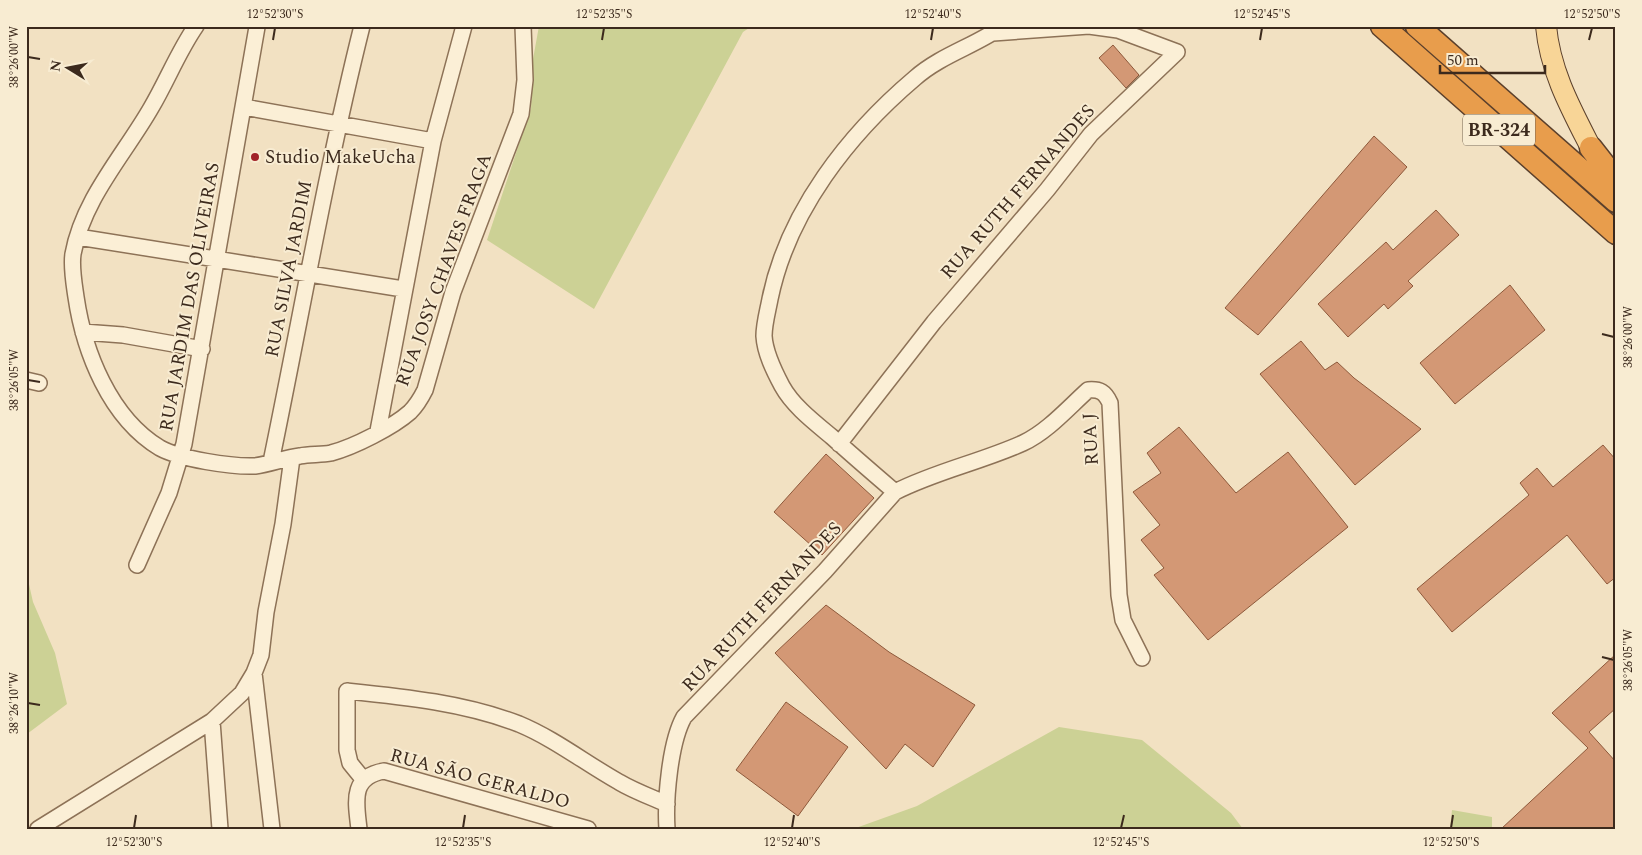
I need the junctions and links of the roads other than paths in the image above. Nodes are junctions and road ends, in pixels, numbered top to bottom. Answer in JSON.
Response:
{"nodes":[{"id":1,"x":196,"y":26,"type":"edge"},
{"id":2,"x":362,"y":26,"type":"edge"},
{"id":3,"x":464,"y":26,"type":"edge"},
{"id":4,"x":523,"y":26,"type":"edge"},
{"id":5,"x":1382,"y":26,"type":"edge"},
{"id":6,"x":1417,"y":26,"type":"edge"},
{"id":7,"x":1546,"y":26,"type":"edge"},
{"id":8,"x":257,"y":27,"type":"edge"},
{"id":9,"x":998,"y":30,"type":"edge"},
{"id":10,"x":244,"y":107,"type":"junction"},
{"id":11,"x":338,"y":122,"type":"junction"},
{"id":12,"x":433,"y":140,"type":"junction"},
{"id":13,"x":1591,"y":148,"type":"joint"},
{"id":14,"x":1616,"y":180,"type":"edge"},
{"id":15,"x":1616,"y":201,"type":"edge"},
{"id":16,"x":1616,"y":233,"type":"edge"},
{"id":17,"x":78,"y":237,"type":"junction"},
{"id":18,"x":218,"y":259,"type":"junction"},
{"id":19,"x":310,"y":274,"type":"junction"},
{"id":20,"x":404,"y":289,"type":"junction"},
{"id":21,"x":83,"y":332,"type":"junction"},
{"id":22,"x":202,"y":348,"type":"junction"},
{"id":23,"x":378,"y":431,"type":"junction"},
{"id":24,"x":839,"y":444,"type":"junction"},
{"id":25,"x":181,"y":455,"type":"junction"},
{"id":26,"x":292,"y":458,"type":"junction"},
{"id":27,"x":271,"y":462,"type":"junction"},
{"id":28,"x":894,"y":492,"type":"junction"},
{"id":29,"x":137,"y":565,"type":"dead end"},
{"id":30,"x":1142,"y":658,"type":"dead end"},
{"id":31,"x":254,"y":673,"type":"junction"},
{"id":32,"x":212,"y":721,"type":"junction"},
{"id":33,"x":363,"y":779,"type":"junction"},
{"id":34,"x":668,"y":804,"type":"junction"},
{"id":35,"x":38,"y":829,"type":"edge"},
{"id":36,"x":220,"y":829,"type":"edge"},
{"id":37,"x":272,"y":829,"type":"edge"},
{"id":38,"x":359,"y":829,"type":"edge"},
{"id":39,"x":588,"y":829,"type":"edge"},
{"id":40,"x":667,"y":829,"type":"edge"}],
"edges":[{"from":1,"to":17,"type":"street","name":"RUA JOSY CHAVES FRAGA"},
{"from":2,"to":11,"type":"street","name":"RUA SILVA JARDIM"},
{"from":3,"to":12,"type":"street"},
{"from":4,"to":23,"type":"street","name":"RUA JOSY CHAVES FRAGA"},
{"from":5,"to":16,"type":"highway","number":"BR-324"},
{"from":6,"to":15,"type":"highway","number":"BR-324"},
{"from":7,"to":13,"type":"main road"},
{"from":8,"to":10,"type":"street","name":"RUA JARDIM DAS OLIVEIRAS"},
{"from":9,"to":24,"type":"street","name":"RUA RUTH FERNANDES"},
{"from":9,"to":24,"type":"street","name":"RUA RUTH FERNANDES"},
{"from":10,"to":11,"type":"street"},
{"from":10,"to":18,"type":"street","name":"RUA JARDIM DAS OLIVEIRAS"},
{"from":11,"to":12,"type":"street"},
{"from":11,"to":19,"type":"street","name":"RUA SILVA JARDIM"},
{"from":12,"to":20,"type":"street"},
{"from":13,"to":14,"type":"highway"},
{"from":17,"to":18,"type":"street"},
{"from":17,"to":21,"type":"street","name":"RUA JOSY CHAVES FRAGA"},
{"from":18,"to":19,"type":"street"},
{"from":18,"to":22,"type":"street","name":"RUA JARDIM DAS OLIVEIRAS"},
{"from":19,"to":20,"type":"street"},
{"from":19,"to":27,"type":"street","name":"RUA SILVA JARDIM"},
{"from":20,"to":23,"type":"street"},
{"from":21,"to":22,"type":"street"},
{"from":21,"to":25,"type":"street","name":"RUA JOSY CHAVES FRAGA"},
{"from":22,"to":25,"type":"street","name":"RUA JARDIM DAS OLIVEIRAS"},
{"from":23,"to":26,"type":"street","name":"RUA JOSY CHAVES FRAGA"},
{"from":24,"to":28,"type":"street","name":"RUA RUTH FERNANDES"},
{"from":25,"to":27,"type":"street","name":"RUA JOSY CHAVES FRAGA"},
{"from":25,"to":29,"type":"street","name":"RUA JARDIM DAS OLIVEIRAS"},
{"from":26,"to":27,"type":"street","name":"RUA JOSY CHAVES FRAGA"},
{"from":26,"to":31,"type":"street"},
{"from":28,"to":30,"type":"street","name":"RUA J"},
{"from":28,"to":34,"type":"street","name":"RUA RUTH FERNANDES"},
{"from":31,"to":32,"type":"street"},
{"from":31,"to":37,"type":"street"},
{"from":32,"to":35,"type":"street"},
{"from":32,"to":36,"type":"street"},
{"from":33,"to":34,"type":"street"},
{"from":33,"to":38,"type":"street"},
{"from":33,"to":39,"type":"street","name":"RUA SÃO GERALDO"},
{"from":34,"to":40,"type":"street","name":"RUA RUTH FERNANDES"}]}
